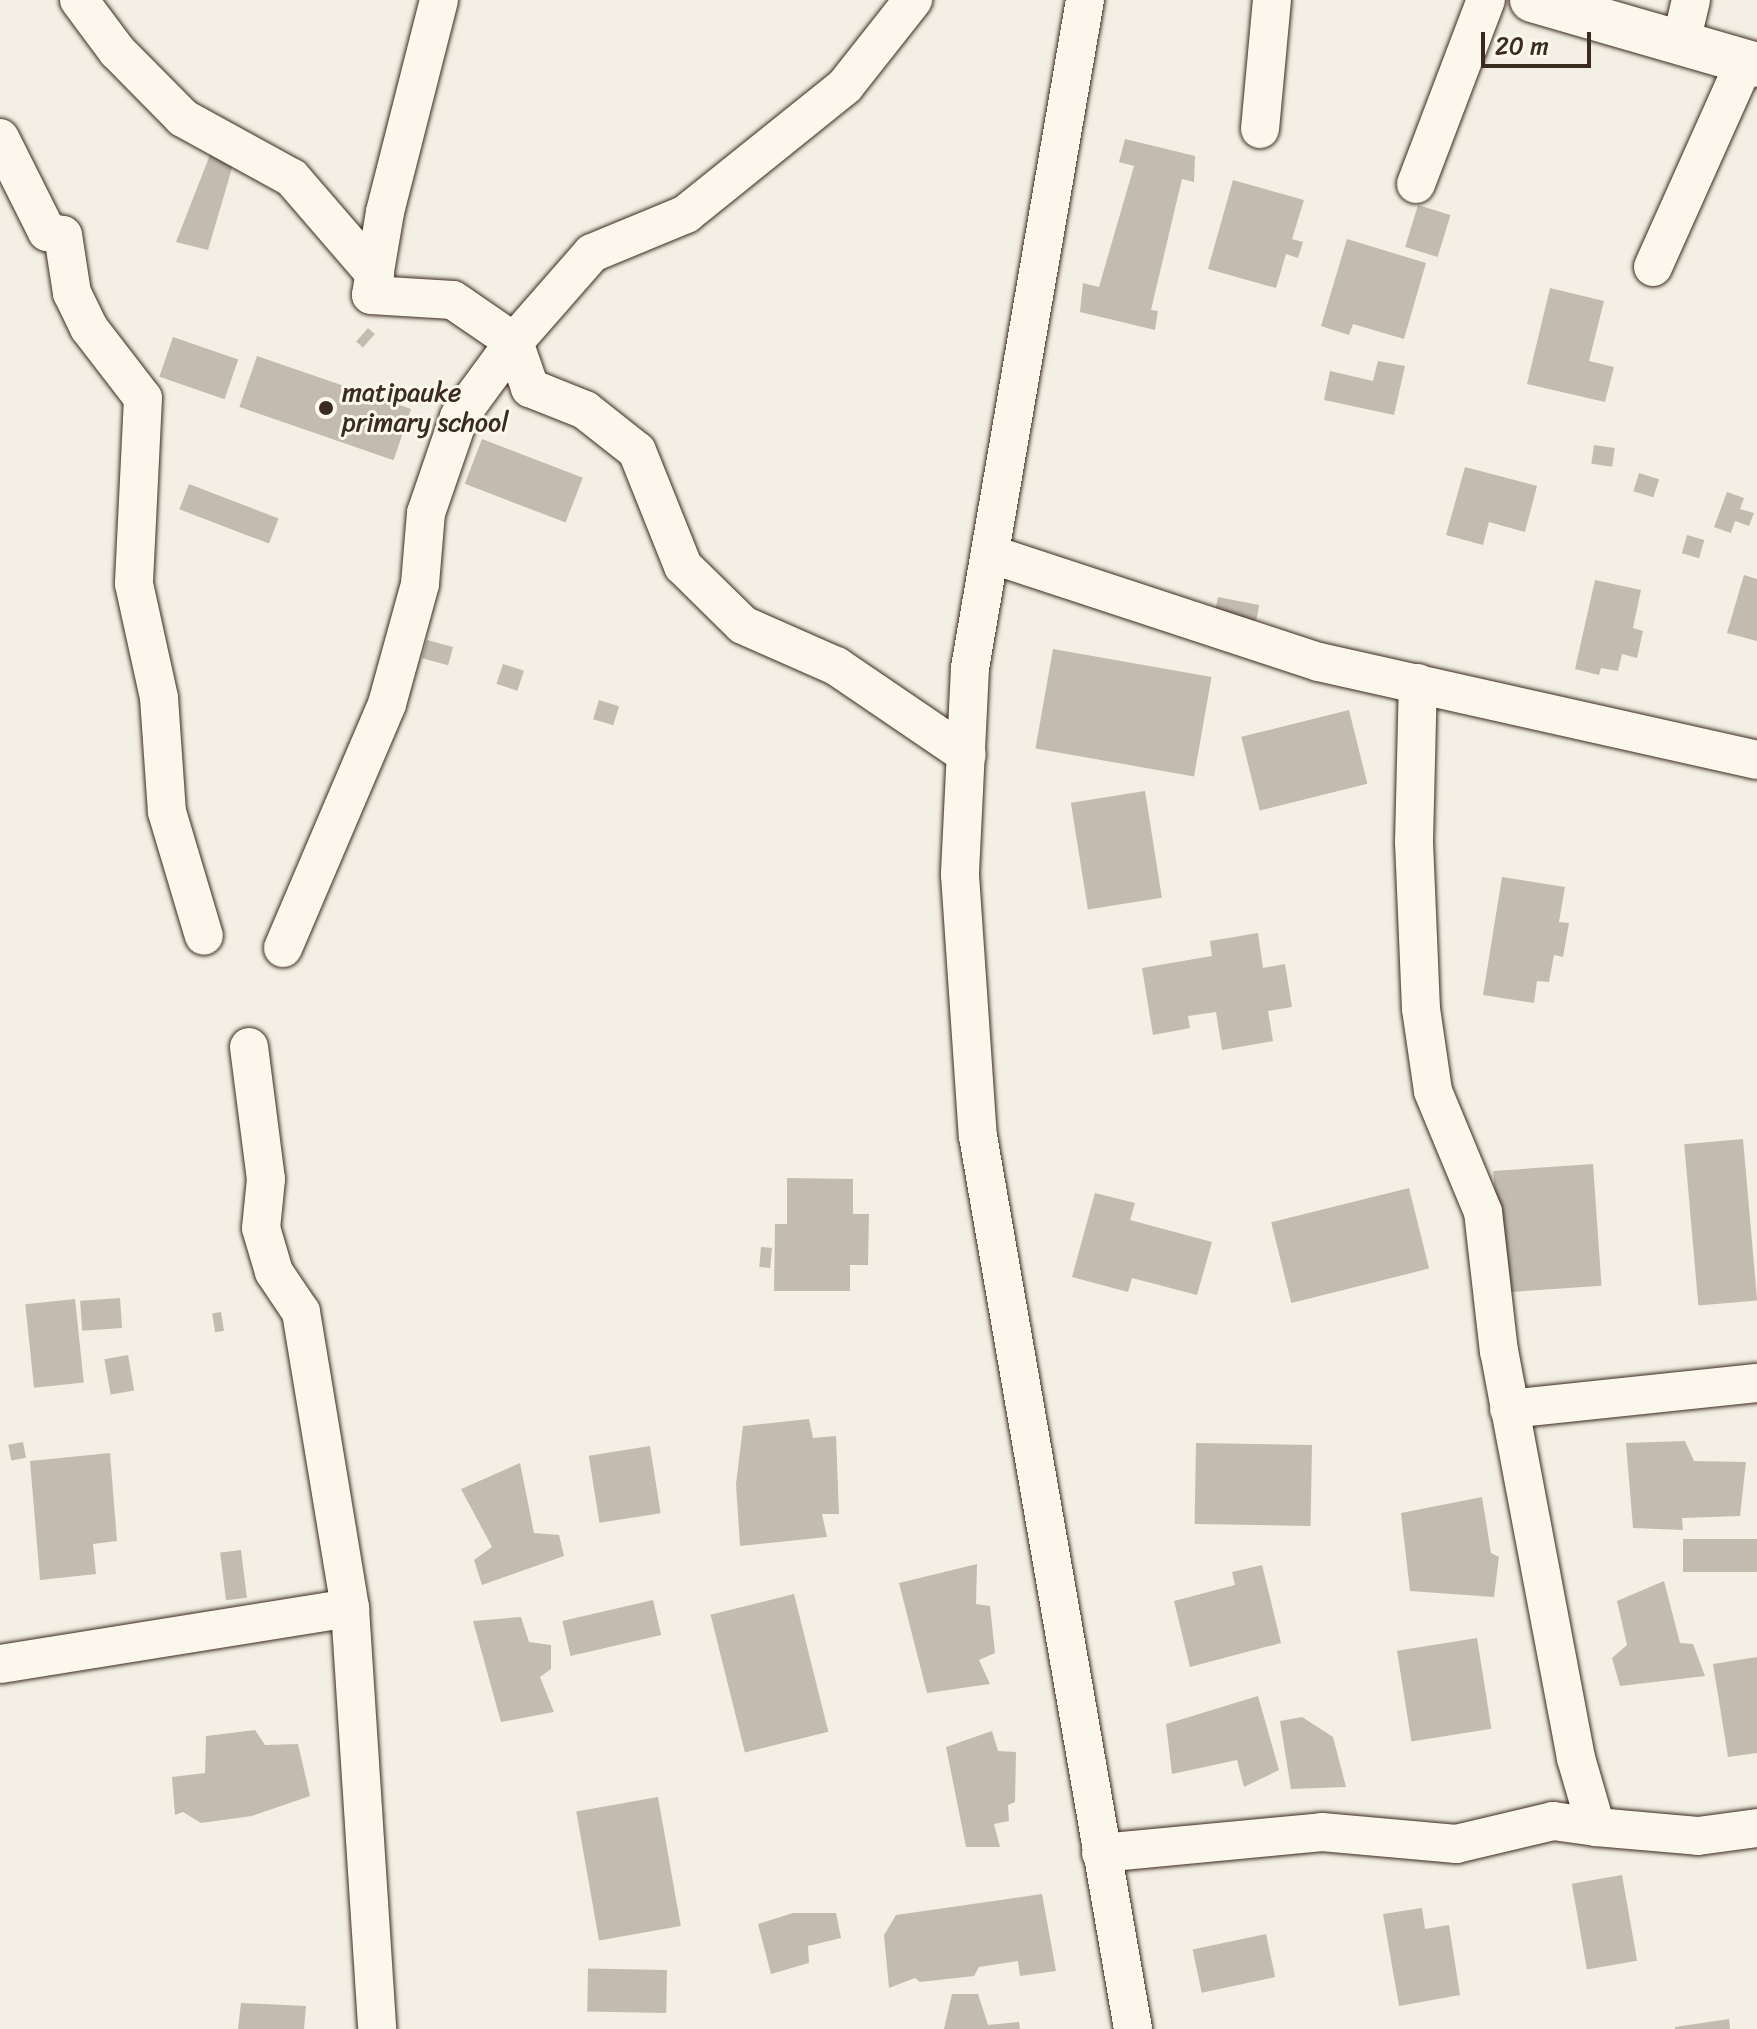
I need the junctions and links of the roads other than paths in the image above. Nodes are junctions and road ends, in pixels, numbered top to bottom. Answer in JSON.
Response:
{"nodes":[{"id":1,"x":79,"y":0,"type":"edge"},
{"id":2,"x":439,"y":0,"type":"edge"},
{"id":3,"x":913,"y":0,"type":"edge"},
{"id":4,"x":1085,"y":0,"type":"edge"},
{"id":5,"x":1272,"y":0,"type":"edge"},
{"id":6,"x":1486,"y":0,"type":"edge"},
{"id":7,"x":1532,"y":0,"type":"edge"},
{"id":8,"x":1691,"y":0,"type":"edge"},
{"id":9,"x":1681,"y":42,"type":"junction"},
{"id":10,"x":1751,"y":63,"type":"edge"},
{"id":11,"x":1260,"y":129,"type":"dead end"},
{"id":12,"x":0,"y":138,"type":"edge"},
{"id":13,"x":1416,"y":184,"type":"dead end"},
{"id":14,"x":1653,"y":267,"type":"dead end"},
{"id":15,"x":375,"y":274,"type":"junction"},
{"id":16,"x":514,"y":342,"type":"junction"},
{"id":17,"x":990,"y":554,"type":"junction"},
{"id":18,"x":1418,"y":683,"type":"junction"},
{"id":19,"x":967,"y":755,"type":"junction"},
{"id":20,"x":1757,"y":760,"type":"edge"},
{"id":21,"x":204,"y":936,"type":"dead end"},
{"id":22,"x":283,"y":948,"type":"dead end"},
{"id":23,"x":249,"y":1047,"type":"dead end"},
{"id":24,"x":1757,"y":1383,"type":"edge"},
{"id":25,"x":1509,"y":1409,"type":"junction"},
{"id":26,"x":350,"y":1608,"type":"junction"},
{"id":27,"x":0,"y":1664,"type":"edge"},
{"id":28,"x":1596,"y":1827,"type":"junction"},
{"id":29,"x":1757,"y":1828,"type":"edge"},
{"id":30,"x":1101,"y":1853,"type":"junction"},
{"id":31,"x":377,"y":2029,"type":"edge"},
{"id":32,"x":1133,"y":2029,"type":"edge"}],
"edges":[{"from":1,"to":15,"type":"street"},
{"from":2,"to":15,"type":"street"},
{"from":3,"to":16,"type":"street"},
{"from":4,"to":17,"type":"street"},
{"from":5,"to":11,"type":"street"},
{"from":6,"to":13,"type":"street"},
{"from":7,"to":9,"type":"street"},
{"from":8,"to":9,"type":"street"},
{"from":9,"to":10,"type":"street"},
{"from":10,"to":14,"type":"street"},
{"from":12,"to":21,"type":"street"},
{"from":15,"to":16,"type":"street"},
{"from":16,"to":19,"type":"street"},
{"from":16,"to":22,"type":"street"},
{"from":17,"to":18,"type":"street"},
{"from":17,"to":19,"type":"street"},
{"from":18,"to":20,"type":"street"},
{"from":18,"to":25,"type":"street"},
{"from":19,"to":30,"type":"street"},
{"from":23,"to":26,"type":"street"},
{"from":24,"to":25,"type":"street"},
{"from":25,"to":28,"type":"street"},
{"from":26,"to":27,"type":"street"},
{"from":26,"to":31,"type":"street"},
{"from":28,"to":29,"type":"street"},
{"from":28,"to":30,"type":"street"},
{"from":30,"to":32,"type":"street"}]}
